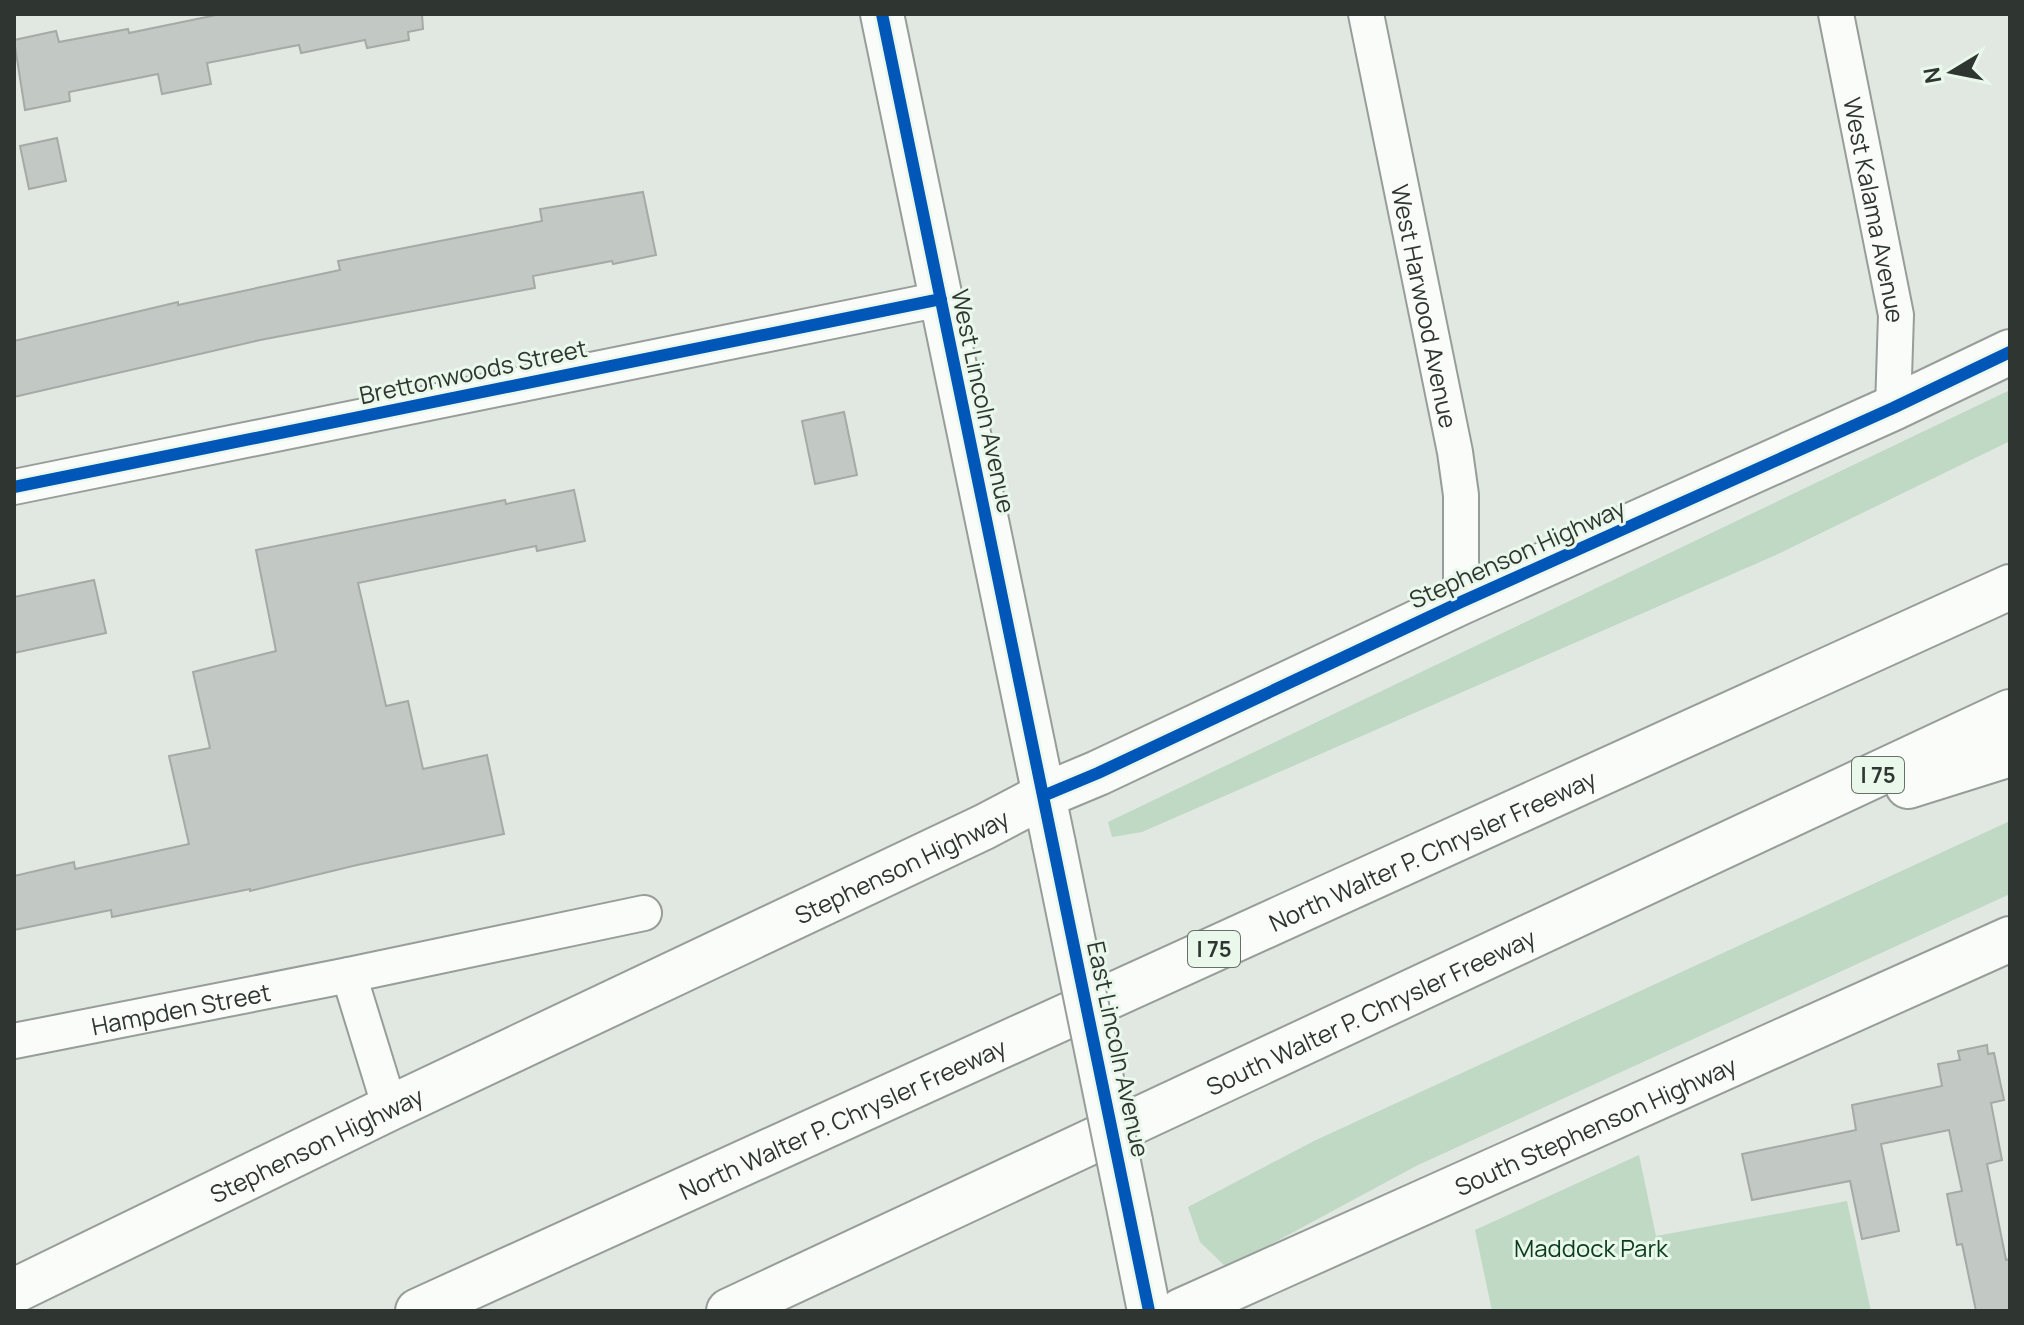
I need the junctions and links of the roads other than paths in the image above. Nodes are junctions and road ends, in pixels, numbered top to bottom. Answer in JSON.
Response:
{"nodes":[{"id":1,"x":882,"y":14,"type":"edge"},
{"id":2,"x":1366,"y":14,"type":"edge"},
{"id":3,"x":1836,"y":14,"type":"edge"},
{"id":4,"x":941,"y":299,"type":"junction"},
{"id":5,"x":2010,"y":352,"type":"edge"},
{"id":6,"x":1893,"y":408,"type":"junction"},
{"id":7,"x":14,"y":487,"type":"edge"},
{"id":8,"x":2010,"y":587,"type":"edge"},
{"id":9,"x":1461,"y":602,"type":"junction"},
{"id":10,"x":2010,"y":712,"type":"edge"},
{"id":11,"x":2010,"y":754,"type":"edge"},
{"id":12,"x":1043,"y":796,"type":"junction"},
{"id":13,"x":1745,"y":837,"type":"junction"},
{"id":14,"x":644,"y":913,"type":"dead end"},
{"id":15,"x":2010,"y":939,"type":"edge"},
{"id":16,"x":349,"y":975,"type":"junction"},
{"id":17,"x":14,"y":1041,"type":"edge"},
{"id":18,"x":390,"y":1108,"type":"junction"},
{"id":19,"x":14,"y":1291,"type":"edge"},
{"id":20,"x":418,"y":1311,"type":"edge"},
{"id":21,"x":729,"y":1311,"type":"edge"},
{"id":22,"x":1149,"y":1311,"type":"edge"},
{"id":23,"x":1181,"y":1311,"type":"edge"}],
"edges":[{"from":1,"to":4,"type":"street","name":"West Lincoln Avenue"},
{"from":2,"to":9,"type":"street","name":"West Harwood Avenue"},
{"from":3,"to":6,"type":"street","name":"West Kalama Avenue"},
{"from":4,"to":7,"type":"street","name":"Brettonwoods Street"},
{"from":4,"to":12,"type":"street","name":"West Lincoln Avenue"},
{"from":5,"to":6,"type":"main road","name":"Stephenson Highway"},
{"from":6,"to":9,"type":"main road","name":"Stephenson Highway"},
{"from":8,"to":20,"type":"main road","name":"North Walter P. Chrysler Freeway","number":"I 75"},
{"from":9,"to":12,"type":"main road","name":"Stephenson Highway"},
{"from":10,"to":13,"type":"main road","name":"South Walter P. Chrysler Freeway","number":"I 75"},
{"from":11,"to":13,"type":"main road"},
{"from":12,"to":18,"type":"main road","name":"Stephenson Highway"},
{"from":12,"to":22,"type":"street","name":"East Lincoln Avenue","bridge":true},
{"from":13,"to":21,"type":"main road","name":"South Walter P. Chrysler Freeway","number":"I 75"},
{"from":14,"to":16,"type":"street","name":"Hampden Street"},
{"from":15,"to":23,"type":"main road","name":"South Stephenson Highway"},
{"from":16,"to":17,"type":"street","name":"Hampden Street"},
{"from":16,"to":18,"type":"street"},
{"from":18,"to":19,"type":"main road","name":"Stephenson Highway"}]}
